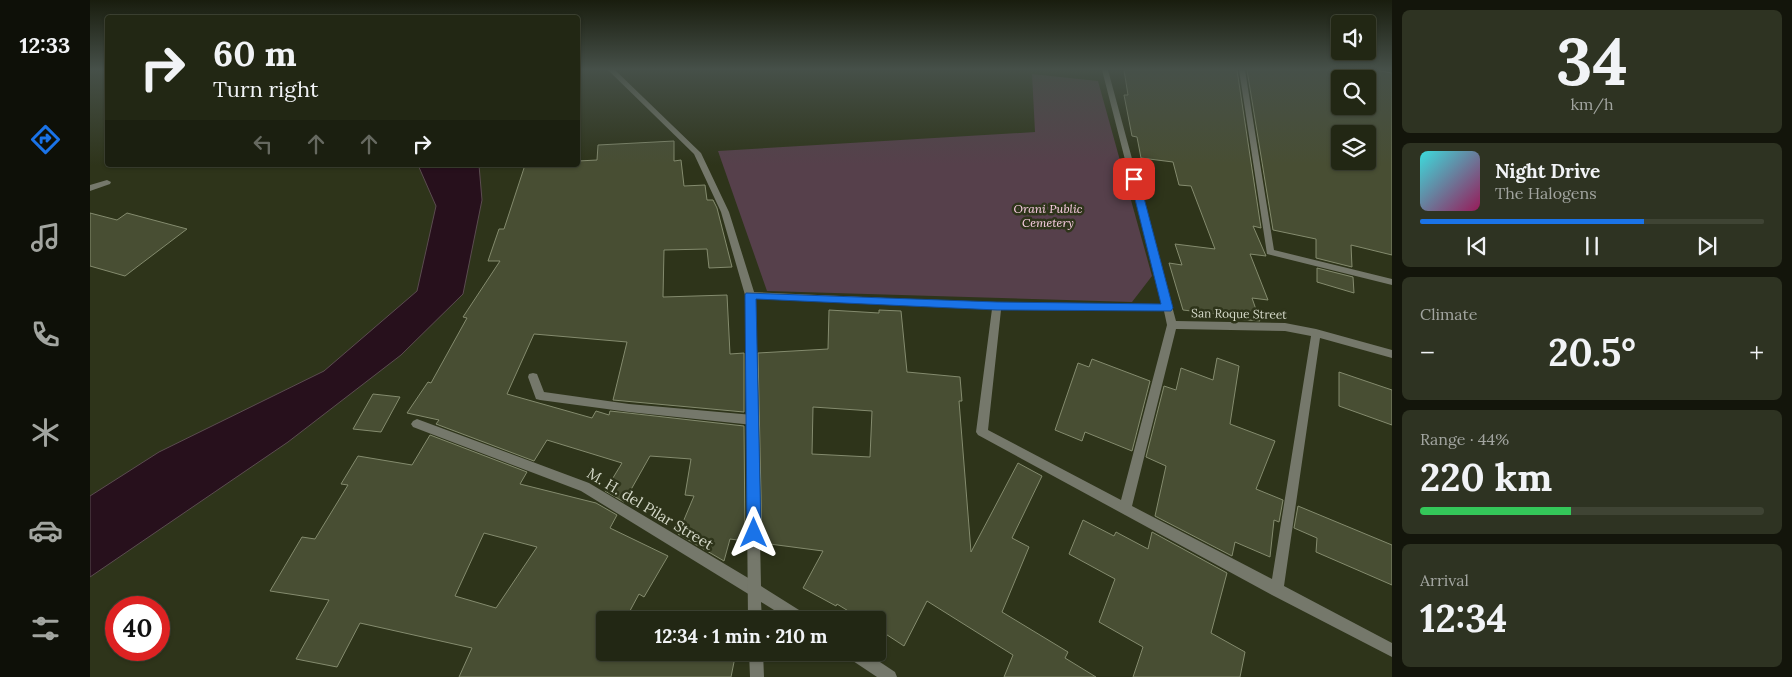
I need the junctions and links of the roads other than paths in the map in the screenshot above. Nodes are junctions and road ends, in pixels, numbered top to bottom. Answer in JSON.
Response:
{"nodes":[{"id":1,"x":644,"y":102,"type":"edge"},
{"id":2,"x":1113,"y":102,"type":"edge"},
{"id":3,"x":1247,"y":102,"type":"edge"},
{"id":4,"x":107,"y":182,"type":"dead end"},
{"id":5,"x":90,"y":188,"type":"edge"},
{"id":6,"x":1392,"y":282,"type":"edge"},
{"id":7,"x":750,"y":295,"type":"junction"},
{"id":8,"x":997,"y":306,"type":"junction"},
{"id":9,"x":1167,"y":308,"type":"junction"},
{"id":10,"x":1172,"y":325,"type":"junction"},
{"id":11,"x":1316,"y":333,"type":"junction"},
{"id":12,"x":1392,"y":354,"type":"edge"},
{"id":13,"x":533,"y":377,"type":"dead end"},
{"id":14,"x":753,"y":420,"type":"junction"},
{"id":15,"x":417,"y":424,"type":"dead end"},
{"id":16,"x":1125,"y":509,"type":"junction"},
{"id":17,"x":755,"y":590,"type":"junction"},
{"id":18,"x":1277,"y":590,"type":"junction"},
{"id":19,"x":755,"y":611,"type":"edge"},
{"id":20,"x":788,"y":611,"type":"edge"},
{"id":21,"x":1392,"y":650,"type":"edge"},
{"id":22,"x":756,"y":661,"type":"edge"},
{"id":23,"x":866,"y":661,"type":"edge"},
{"id":24,"x":757,"y":677,"type":"edge"},
{"id":25,"x":890,"y":677,"type":"edge"}],
"edges":[{"from":1,"to":7,"type":"street"},
{"from":2,"to":9,"type":"street"},
{"from":3,"to":6,"type":"street"},
{"from":4,"to":5,"type":"street"},
{"from":7,"to":8,"type":"street"},
{"from":7,"to":14,"type":"street"},
{"from":8,"to":9,"type":"street"},
{"from":8,"to":16,"type":"street"},
{"from":9,"to":10,"type":"street"},
{"from":10,"to":11,"type":"street","name":"San Roque Street"},
{"from":10,"to":16,"type":"street"},
{"from":11,"to":12,"type":"street","name":"San Roque Street"},
{"from":11,"to":18,"type":"street"},
{"from":13,"to":14,"type":"street"},
{"from":14,"to":17,"type":"street"},
{"from":15,"to":17,"type":"street","name":"M. H. del Pilar Street"},
{"from":16,"to":18,"type":"street"},
{"from":17,"to":19,"type":"street"},
{"from":17,"to":20,"type":"street","name":"M. H. del Pilar Street"},
{"from":18,"to":21,"type":"street"},
{"from":22,"to":24,"type":"street"},
{"from":23,"to":25,"type":"street"}]}
